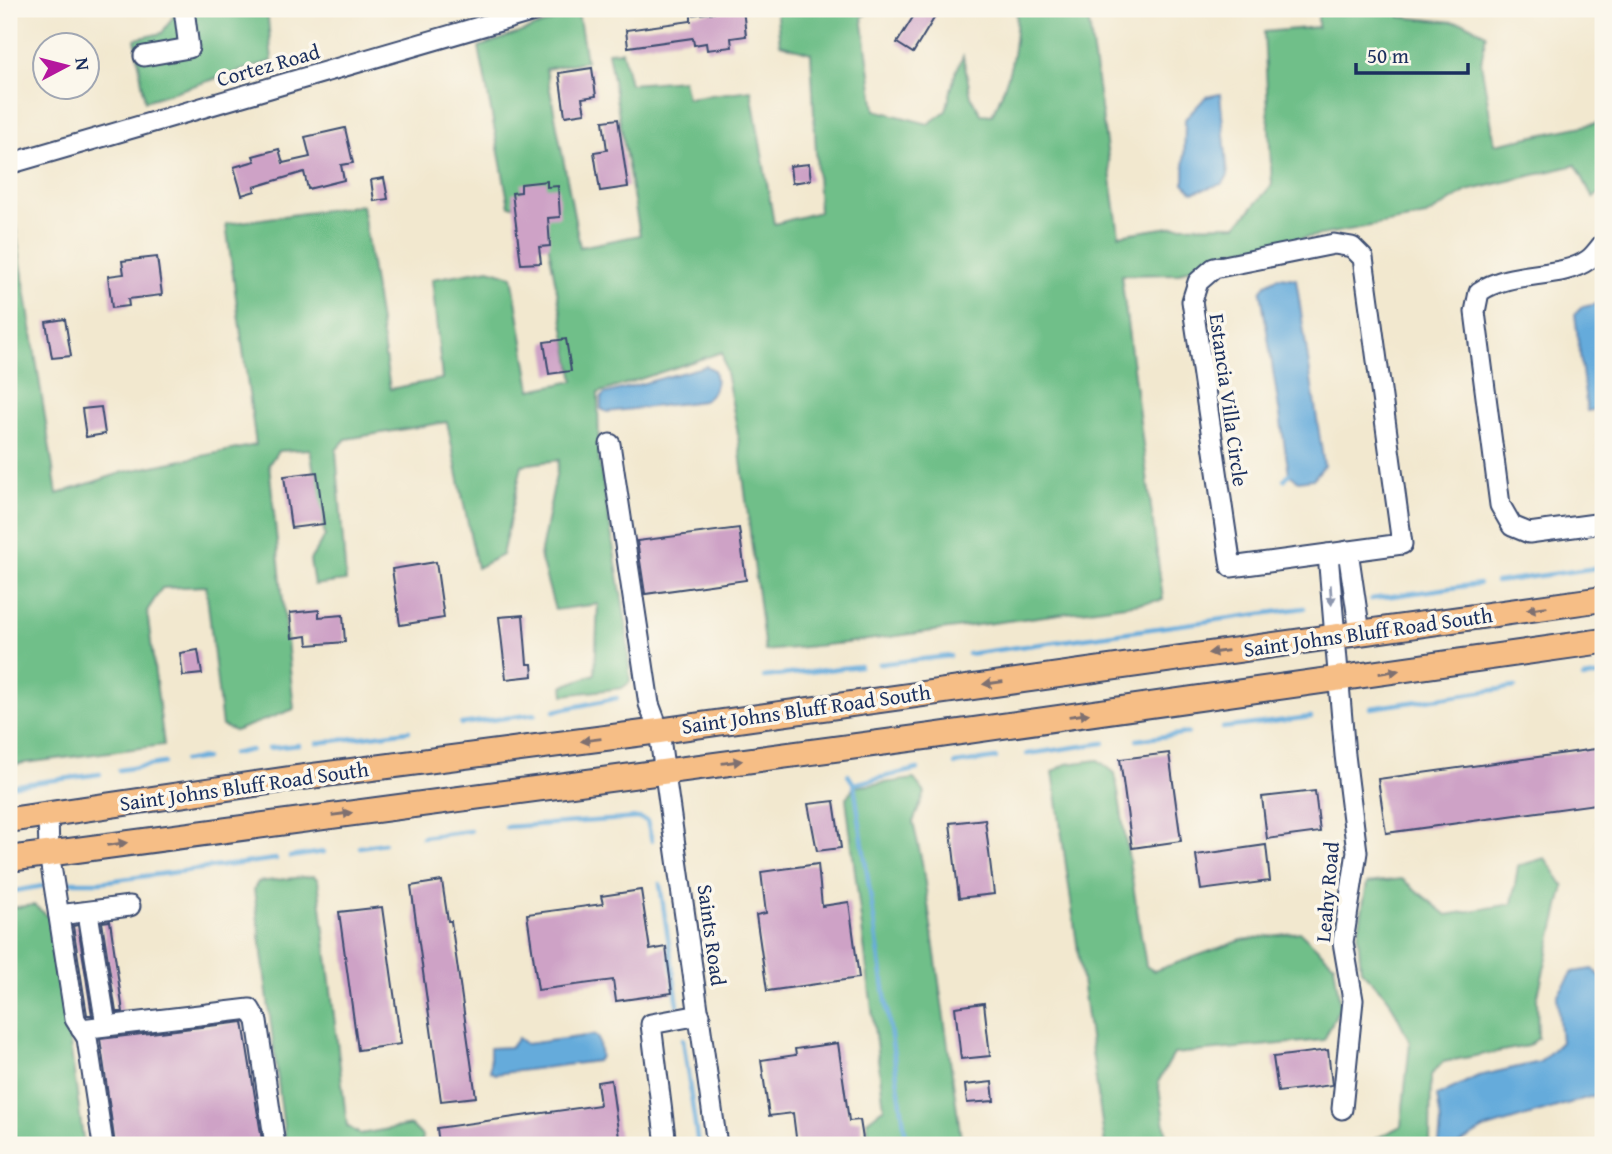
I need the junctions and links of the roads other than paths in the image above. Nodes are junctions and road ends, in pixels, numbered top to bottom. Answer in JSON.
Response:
{"nodes":[{"id":1,"x":184,"y":9,"type":"edge"},
{"id":2,"x":541,"y":9,"type":"edge"},
{"id":3,"x":144,"y":55,"type":"dead end"},
{"id":4,"x":9,"y":164,"type":"edge"},
{"id":5,"x":1603,"y":244,"type":"edge"},
{"id":6,"x":610,"y":444,"type":"dead end"},
{"id":7,"x":1603,"y":523,"type":"edge"},
{"id":8,"x":1348,"y":551,"type":"junction"},
{"id":9,"x":1328,"y":554,"type":"junction"},
{"id":10,"x":1603,"y":599,"type":"edge"},
{"id":11,"x":1360,"y":633,"type":"junction"},
{"id":12,"x":1334,"y":637,"type":"junction"},
{"id":13,"x":1603,"y":641,"type":"edge"},
{"id":14,"x":1339,"y":679,"type":"junction"},
{"id":15,"x":659,"y":731,"type":"junction"},
{"id":16,"x":665,"y":771,"type":"junction"},
{"id":17,"x":48,"y":815,"type":"junction"},
{"id":18,"x":9,"y":820,"type":"edge"},
{"id":19,"x":49,"y":853,"type":"junction"},
{"id":20,"x":9,"y":859,"type":"edge"},
{"id":21,"x":130,"y":906,"type":"dead end"},
{"id":22,"x":88,"y":912,"type":"junction"},
{"id":23,"x":59,"y":915,"type":"junction"},
{"id":24,"x":700,"y":1015,"type":"junction"},
{"id":25,"x":106,"y":1026,"type":"junction"},
{"id":26,"x":81,"y":1029,"type":"junction"},
{"id":27,"x":1342,"y":1109,"type":"dead end"},
{"id":28,"x":103,"y":1145,"type":"edge"},
{"id":29,"x":275,"y":1145,"type":"edge"},
{"id":30,"x":666,"y":1145,"type":"edge"},
{"id":31,"x":717,"y":1145,"type":"edge"}],
"edges":[{"from":1,"to":3,"type":"street"},
{"from":2,"to":4,"type":"street","name":"Cortez Road"},
{"from":5,"to":7,"type":"street"},
{"from":6,"to":15,"type":"street","name":"Saints Road"},
{"from":8,"to":9,"type":"street","name":"Estancia Villa Circle"},
{"from":8,"to":9,"type":"street","name":"Estancia Villa Circle"},
{"from":8,"to":11,"type":"street"},
{"from":9,"to":12,"type":"street","name":"Leahy Road","one_way":true},
{"from":10,"to":11,"type":"main road","name":"Saint Johns Bluff Road South","one_way":true},
{"from":11,"to":12,"type":"main road","name":"Saint Johns Bluff Road South"},
{"from":12,"to":14,"type":"street","name":"Leahy Road"},
{"from":12,"to":15,"type":"main road","name":"Saint Johns Bluff Road South","one_way":true},
{"from":14,"to":13,"type":"main road","name":"Saint Johns Bluff Road South","one_way":true},
{"from":16,"to":14,"type":"main road","name":"Saint Johns Bluff Road South","one_way":true},
{"from":14,"to":27,"type":"street","name":"Leahy Road"},
{"from":15,"to":16,"type":"street","name":"Saints Road"},
{"from":15,"to":17,"type":"main road","name":"Saint Johns Bluff Road South","one_way":true},
{"from":19,"to":16,"type":"main road","name":"Saint Johns Bluff Road South","one_way":true},
{"from":16,"to":24,"type":"street","name":"Saints Road"},
{"from":17,"to":18,"type":"main road","name":"Saint Johns Bluff Road South"},
{"from":17,"to":19,"type":"street"},
{"from":19,"to":20,"type":"main road","name":"Saint Johns Bluff Road South"},
{"from":19,"to":23,"type":"street"},
{"from":21,"to":22,"type":"street"},
{"from":22,"to":23,"type":"street"},
{"from":22,"to":25,"type":"street"},
{"from":23,"to":26,"type":"street"},
{"from":24,"to":30,"type":"street"},
{"from":24,"to":31,"type":"street","name":"Saints Road"},
{"from":25,"to":26,"type":"street"},
{"from":25,"to":29,"type":"street"},
{"from":26,"to":28,"type":"street"}]}
